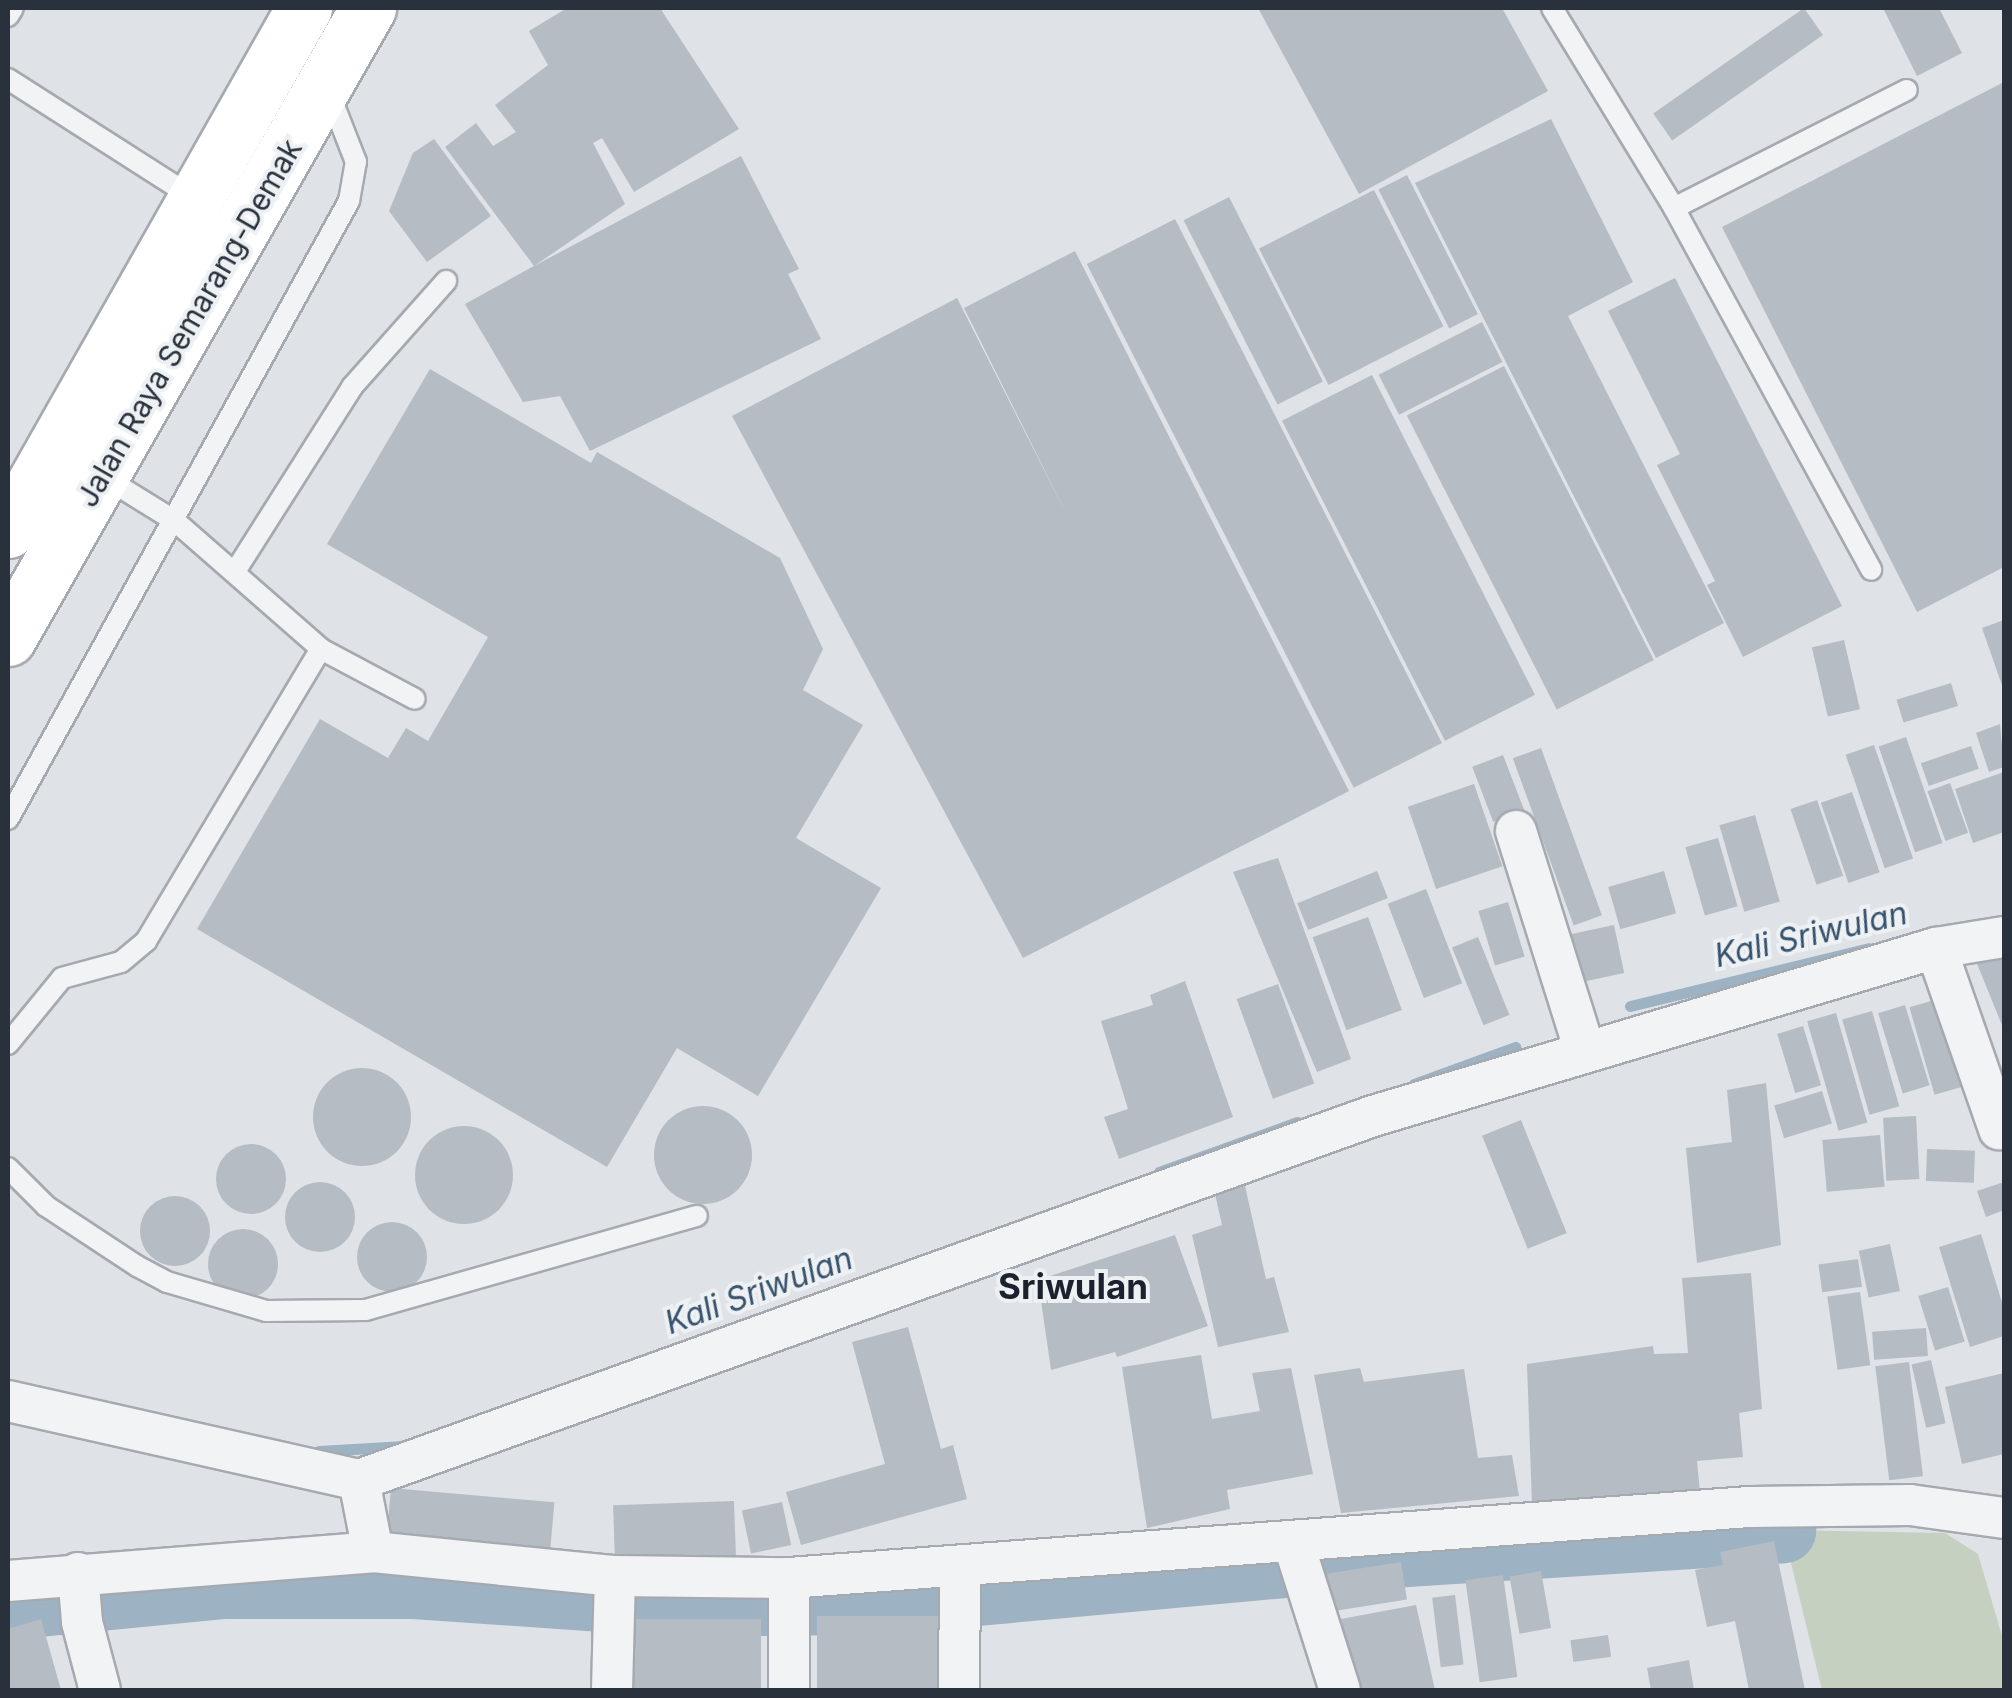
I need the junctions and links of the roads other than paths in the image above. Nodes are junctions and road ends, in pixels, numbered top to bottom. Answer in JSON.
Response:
{"nodes":[{"id":1,"x":13,"y":8,"type":"edge"},
{"id":2,"x":304,"y":8,"type":"edge"},
{"id":3,"x":368,"y":8,"type":"edge"},
{"id":4,"x":1552,"y":8,"type":"edge"},
{"id":5,"x":8,"y":16,"type":"edge"},
{"id":6,"x":8,"y":78,"type":"edge"},
{"id":7,"x":326,"y":84,"type":"junction"},
{"id":8,"x":1907,"y":90,"type":"dead end"},
{"id":9,"x":195,"y":199,"type":"junction"},
{"id":10,"x":1674,"y":208,"type":"junction"},
{"id":11,"x":446,"y":281,"type":"dead end"},
{"id":12,"x":102,"y":476,"type":"junction"},
{"id":13,"x":175,"y":521,"type":"junction"},
{"id":14,"x":8,"y":530,"type":"edge"},
{"id":15,"x":236,"y":570,"type":"junction"},
{"id":16,"x":1871,"y":570,"type":"dead end"},
{"id":17,"x":8,"y":638,"type":"edge"},
{"id":18,"x":321,"y":649,"type":"junction"},
{"id":19,"x":415,"y":699,"type":"dead end"},
{"id":20,"x":8,"y":819,"type":"edge"},
{"id":21,"x":1516,"y":831,"type":"dead end"},
{"id":22,"x":2004,"y":937,"type":"edge"},
{"id":23,"x":1936,"y":948,"type":"junction"},
{"id":24,"x":8,"y":1044,"type":"edge"},
{"id":25,"x":1584,"y":1048,"type":"junction"},
{"id":26,"x":1999,"y":1129,"type":"dead end"},
{"id":27,"x":8,"y":1168,"type":"edge"},
{"id":28,"x":696,"y":1216,"type":"dead end"},
{"id":29,"x":8,"y":1401,"type":"edge"},
{"id":30,"x":358,"y":1480,"type":"junction"},
{"id":31,"x":2004,"y":1518,"type":"edge"},
{"id":32,"x":1293,"y":1548,"type":"junction"},
{"id":33,"x":372,"y":1552,"type":"junction"},
{"id":34,"x":8,"y":1581,"type":"edge"},
{"id":35,"x":960,"y":1586,"type":"junction"},
{"id":36,"x":80,"y":1595,"type":"junction"},
{"id":37,"x":789,"y":1595,"type":"junction"},
{"id":38,"x":615,"y":1596,"type":"junction"},
{"id":39,"x":100,"y":1690,"type":"edge"},
{"id":40,"x":612,"y":1690,"type":"edge"},
{"id":41,"x":789,"y":1690,"type":"edge"},
{"id":42,"x":958,"y":1690,"type":"edge"},
{"id":43,"x":1340,"y":1690,"type":"edge"}],
"edges":[{"from":1,"to":5,"type":"lane"},
{"from":2,"to":9,"type":"highway","name":"Jalan Raya Semarang-Demak"},
{"from":3,"to":7,"type":"highway","name":"Jalan Raya Semarang-Demak"},
{"from":4,"to":10,"type":"lane"},
{"from":6,"to":9,"type":"lane"},
{"from":7,"to":12,"type":"highway","name":"Jalan Raya Semarang-Demak"},
{"from":7,"to":13,"type":"lane"},
{"from":8,"to":10,"type":"lane"},
{"from":9,"to":14,"type":"highway","name":"Jalan Raya Semarang-Demak"},
{"from":10,"to":16,"type":"lane"},
{"from":11,"to":15,"type":"lane"},
{"from":12,"to":13,"type":"lane"},
{"from":12,"to":17,"type":"highway","name":"Jalan Raya Semarang-Demak"},
{"from":13,"to":15,"type":"lane"},
{"from":13,"to":20,"type":"lane"},
{"from":15,"to":18,"type":"lane"},
{"from":18,"to":19,"type":"lane"},
{"from":18,"to":24,"type":"lane"},
{"from":21,"to":25,"type":"street"},
{"from":22,"to":23,"type":"street"},
{"from":23,"to":25,"type":"street"},
{"from":23,"to":26,"type":"street"},
{"from":25,"to":30,"type":"street"},
{"from":27,"to":28,"type":"lane"},
{"from":29,"to":30,"type":"street"},
{"from":30,"to":33,"type":"street"},
{"from":31,"to":32,"type":"street"},
{"from":32,"to":35,"type":"street"},
{"from":32,"to":43,"type":"street"},
{"from":33,"to":36,"type":"street"},
{"from":33,"to":38,"type":"street"},
{"from":34,"to":36,"type":"street"},
{"from":35,"to":37,"type":"street"},
{"from":35,"to":42,"type":"street"},
{"from":36,"to":39,"type":"street"},
{"from":37,"to":38,"type":"street"},
{"from":37,"to":41,"type":"street"},
{"from":38,"to":40,"type":"street"}]}
